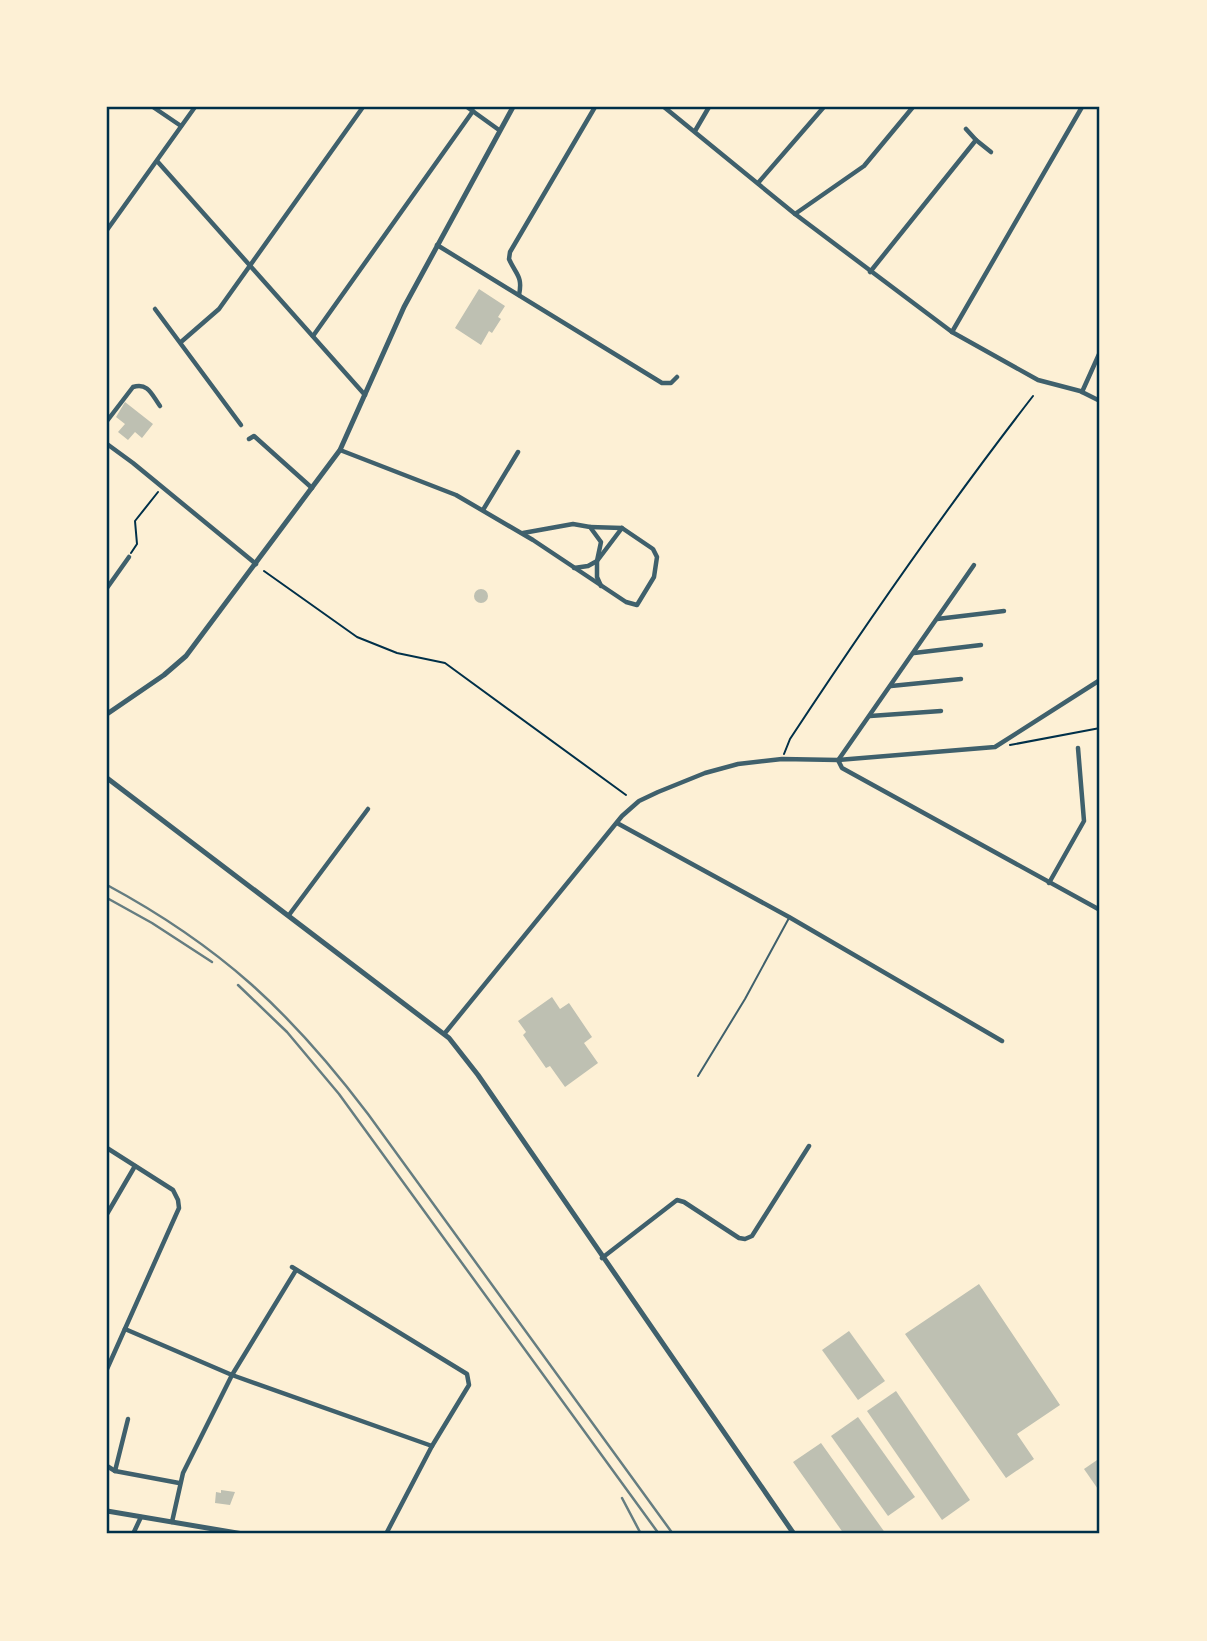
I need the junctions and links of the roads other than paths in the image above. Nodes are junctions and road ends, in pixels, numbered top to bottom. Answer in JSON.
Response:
{"nodes":[{"id":1,"x":153,"y":107,"type":"edge"},
{"id":2,"x":195,"y":107,"type":"edge"},
{"id":3,"x":363,"y":107,"type":"edge"},
{"id":4,"x":467,"y":107,"type":"edge"},
{"id":5,"x":513,"y":107,"type":"edge"},
{"id":6,"x":595,"y":107,"type":"edge"},
{"id":7,"x":664,"y":107,"type":"edge"},
{"id":8,"x":709,"y":107,"type":"edge"},
{"id":9,"x":913,"y":107,"type":"edge"},
{"id":10,"x":1082,"y":107,"type":"edge"},
{"id":11,"x":823,"y":108,"type":"edge"},
{"id":12,"x":473,"y":111,"type":"junction"},
{"id":13,"x":181,"y":126,"type":"junction"},
{"id":14,"x":966,"y":129,"type":"dead end"},
{"id":15,"x":499,"y":130,"type":"junction"},
{"id":16,"x":695,"y":131,"type":"junction"},
{"id":17,"x":976,"y":140,"type":"junction"},
{"id":18,"x":991,"y":152,"type":"dead end"},
{"id":19,"x":157,"y":161,"type":"junction"},
{"id":20,"x":758,"y":183,"type":"junction"},
{"id":21,"x":795,"y":214,"type":"junction"},
{"id":22,"x":107,"y":230,"type":"edge"},
{"id":23,"x":437,"y":245,"type":"junction"},
{"id":24,"x":251,"y":267,"type":"junction"},
{"id":25,"x":870,"y":272,"type":"junction"},
{"id":26,"x":519,"y":295,"type":"junction"},
{"id":27,"x":155,"y":309,"type":"dead end"},
{"id":28,"x":952,"y":332,"type":"junction"},
{"id":29,"x":313,"y":336,"type":"junction"},
{"id":30,"x":181,"y":342,"type":"junction"},
{"id":31,"x":1100,"y":352,"type":"edge"},
{"id":32,"x":677,"y":377,"type":"dead end"},
{"id":33,"x":1082,"y":392,"type":"junction"},
{"id":34,"x":365,"y":395,"type":"junction"},
{"id":35,"x":1100,"y":401,"type":"edge"},
{"id":36,"x":160,"y":406,"type":"dead end"},
{"id":37,"x":107,"y":421,"type":"edge"},
{"id":38,"x":241,"y":425,"type":"dead end"},
{"id":39,"x":249,"y":439,"type":"dead end"},
{"id":40,"x":107,"y":444,"type":"edge"},
{"id":41,"x":340,"y":450,"type":"junction"},
{"id":42,"x":518,"y":452,"type":"dead end"},
{"id":43,"x":312,"y":488,"type":"junction"},
{"id":44,"x":483,"y":510,"type":"junction"},
{"id":45,"x":590,"y":527,"type":"junction"},
{"id":46,"x":622,"y":528,"type":"junction"},
{"id":47,"x":522,"y":533,"type":"junction"},
{"id":48,"x":129,"y":557,"type":"road end"},
{"id":49,"x":597,"y":561,"type":"junction"},
{"id":50,"x":256,"y":564,"type":"junction"},
{"id":51,"x":974,"y":565,"type":"dead end"},
{"id":52,"x":574,"y":568,"type":"junction"},
{"id":53,"x":601,"y":586,"type":"junction"},
{"id":54,"x":107,"y":588,"type":"edge"},
{"id":55,"x":1004,"y":611,"type":"dead end"},
{"id":56,"x":936,"y":620,"type":"junction"},
{"id":57,"x":981,"y":645,"type":"dead end"},
{"id":58,"x":913,"y":653,"type":"junction"},
{"id":59,"x":961,"y":679,"type":"dead end"},
{"id":60,"x":1100,"y":680,"type":"edge"},
{"id":61,"x":890,"y":686,"type":"junction"},
{"id":62,"x":941,"y":711,"type":"dead end"},
{"id":63,"x":107,"y":714,"type":"edge"},
{"id":64,"x":869,"y":716,"type":"junction"},
{"id":65,"x":1078,"y":748,"type":"dead end"},
{"id":66,"x":838,"y":760,"type":"junction"},
{"id":67,"x":107,"y":778,"type":"edge"},
{"id":68,"x":368,"y":809,"type":"dead end"},
{"id":69,"x":617,"y":823,"type":"junction"},
{"id":70,"x":1049,"y":883,"type":"junction"},
{"id":71,"x":1100,"y":910,"type":"edge"},
{"id":72,"x":289,"y":915,"type":"junction"},
{"id":73,"x":789,"y":917,"type":"junction"},
{"id":74,"x":445,"y":1033,"type":"junction"},
{"id":75,"x":1002,"y":1041,"type":"dead end"},
{"id":76,"x":698,"y":1076,"type":"dead end"},
{"id":77,"x":809,"y":1146,"type":"dead end"},
{"id":78,"x":107,"y":1148,"type":"edge"},
{"id":79,"x":135,"y":1166,"type":"junction"},
{"id":80,"x":107,"y":1214,"type":"edge"},
{"id":81,"x":601,"y":1258,"type":"junction"},
{"id":82,"x":125,"y":1329,"type":"junction"},
{"id":83,"x":107,"y":1369,"type":"edge"},
{"id":84,"x":232,"y":1375,"type":"junction"},
{"id":85,"x":128,"y":1419,"type":"dead end"},
{"id":86,"x":432,"y":1446,"type":"junction"},
{"id":87,"x":107,"y":1466,"type":"edge"},
{"id":88,"x":115,"y":1471,"type":"junction"},
{"id":89,"x":179,"y":1483,"type":"junction"},
{"id":90,"x":107,"y":1511,"type":"edge"},
{"id":91,"x":141,"y":1517,"type":"junction"},
{"id":92,"x":172,"y":1522,"type":"junction"},
{"id":93,"x":133,"y":1534,"type":"edge"},
{"id":94,"x":243,"y":1534,"type":"edge"},
{"id":95,"x":386,"y":1534,"type":"edge"},
{"id":96,"x":794,"y":1534,"type":"edge"}],
"edges":[{"from":1,"to":13,"type":"street"},
{"from":2,"to":13,"type":"street"},
{"from":3,"to":24,"type":"street"},
{"from":4,"to":12,"type":"street"},
{"from":5,"to":15,"type":"street"},
{"from":6,"to":26,"type":"street"},
{"from":7,"to":16,"type":"street"},
{"from":8,"to":16,"type":"street"},
{"from":9,"to":21,"type":"street"},
{"from":10,"to":28,"type":"street"},
{"from":11,"to":20,"type":"street"},
{"from":12,"to":15,"type":"street"},
{"from":12,"to":29,"type":"street"},
{"from":13,"to":19,"type":"street"},
{"from":14,"to":17,"type":"street"},
{"from":15,"to":23,"type":"street"},
{"from":16,"to":20,"type":"street"},
{"from":17,"to":18,"type":"street"},
{"from":17,"to":25,"type":"street"},
{"from":19,"to":22,"type":"street"},
{"from":19,"to":24,"type":"street"},
{"from":20,"to":21,"type":"street"},
{"from":21,"to":25,"type":"street"},
{"from":23,"to":26,"type":"street"},
{"from":23,"to":34,"type":"street"},
{"from":24,"to":29,"type":"street"},
{"from":24,"to":30,"type":"street"},
{"from":25,"to":28,"type":"street"},
{"from":26,"to":32,"type":"street"},
{"from":27,"to":30,"type":"street"},
{"from":28,"to":33,"type":"street"},
{"from":29,"to":34,"type":"street"},
{"from":30,"to":38,"type":"street"},
{"from":31,"to":33,"type":"street"},
{"from":33,"to":35,"type":"street"},
{"from":34,"to":41,"type":"street"},
{"from":36,"to":37,"type":"street"},
{"from":39,"to":43,"type":"street"},
{"from":40,"to":50,"type":"street"},
{"from":41,"to":43,"type":"street"},
{"from":41,"to":44,"type":"street"},
{"from":42,"to":44,"type":"street"},
{"from":43,"to":50,"type":"street"},
{"from":44,"to":47,"type":"street"},
{"from":45,"to":46,"type":"street"},
{"from":45,"to":47,"type":"street"},
{"from":45,"to":49,"type":"street"},
{"from":46,"to":49,"type":"street"},
{"from":46,"to":53,"type":"street"},
{"from":47,"to":52,"type":"street"},
{"from":48,"to":54,"type":"street"},
{"from":49,"to":52,"type":"street"},
{"from":49,"to":53,"type":"street"},
{"from":50,"to":63,"type":"street"},
{"from":51,"to":56,"type":"street"},
{"from":52,"to":53,"type":"street"},
{"from":55,"to":56,"type":"street"},
{"from":56,"to":58,"type":"street"},
{"from":57,"to":58,"type":"street"},
{"from":58,"to":61,"type":"street"},
{"from":59,"to":61,"type":"street"},
{"from":60,"to":66,"type":"street"},
{"from":61,"to":64,"type":"street"},
{"from":62,"to":64,"type":"street"},
{"from":64,"to":66,"type":"street"},
{"from":65,"to":70,"type":"street"},
{"from":66,"to":69,"type":"street"},
{"from":66,"to":70,"type":"street"},
{"from":67,"to":72,"type":"street"},
{"from":68,"to":72,"type":"street"},
{"from":69,"to":73,"type":"street"},
{"from":69,"to":74,"type":"street"},
{"from":70,"to":71,"type":"street"},
{"from":72,"to":74,"type":"street"},
{"from":73,"to":75,"type":"street"},
{"from":73,"to":76,"type":"lane"},
{"from":74,"to":81,"type":"street"},
{"from":77,"to":81,"type":"street"},
{"from":78,"to":79,"type":"street"},
{"from":79,"to":80,"type":"street"},
{"from":79,"to":82,"type":"street"},
{"from":81,"to":96,"type":"street"},
{"from":82,"to":83,"type":"street"},
{"from":82,"to":84,"type":"street"},
{"from":84,"to":86,"type":"street"},
{"from":84,"to":86,"type":"street"},
{"from":84,"to":89,"type":"street"},
{"from":85,"to":88,"type":"street"},
{"from":86,"to":95,"type":"street"},
{"from":87,"to":88,"type":"street"},
{"from":88,"to":89,"type":"street"},
{"from":89,"to":92,"type":"street"},
{"from":90,"to":91,"type":"street"},
{"from":91,"to":92,"type":"street"},
{"from":91,"to":93,"type":"street"},
{"from":92,"to":94,"type":"street"}]}
